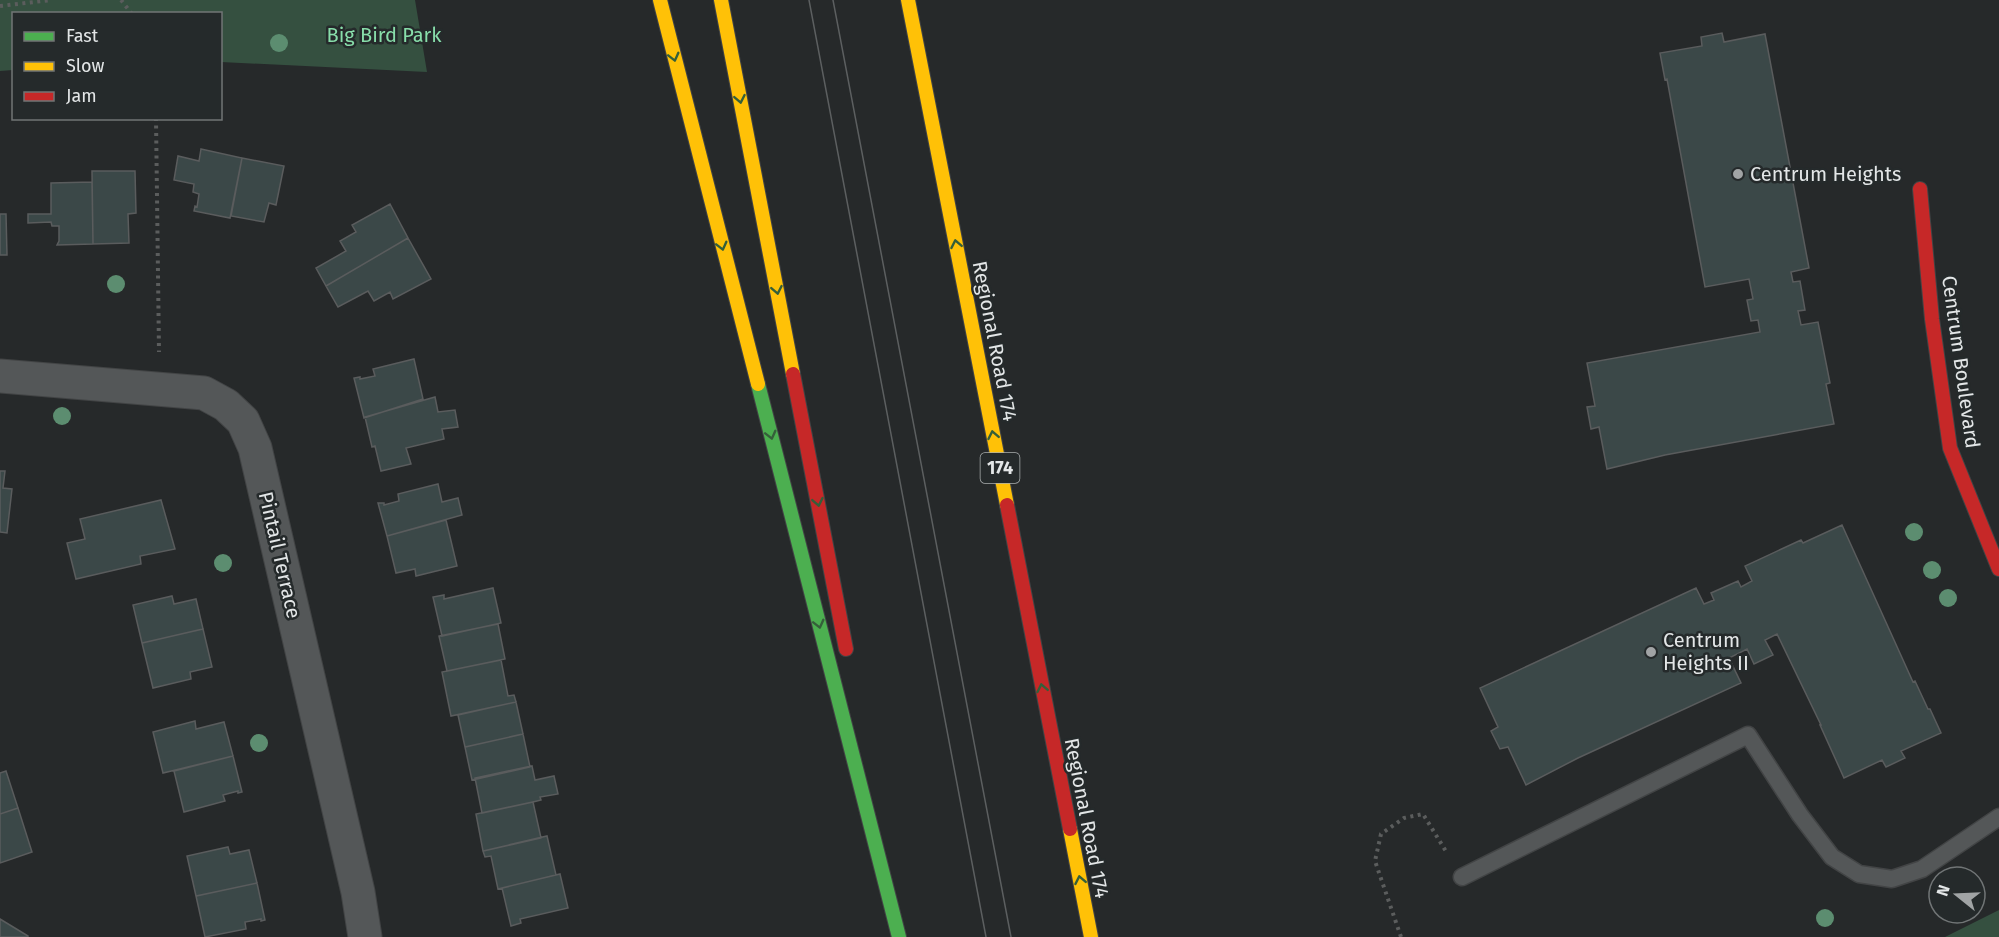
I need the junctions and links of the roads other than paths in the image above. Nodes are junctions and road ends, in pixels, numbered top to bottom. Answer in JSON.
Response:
{"nodes":[{"id":1,"x":660,"y":0,"type":"edge"},
{"id":2,"x":721,"y":0,"type":"edge"},
{"id":3,"x":908,"y":0,"type":"edge"},
{"id":4,"x":1920,"y":189,"type":"dead end"},
{"id":5,"x":0,"y":376,"type":"edge"},
{"id":6,"x":1999,"y":568,"type":"edge"},
{"id":7,"x":850,"y":668,"type":"dead end"},
{"id":8,"x":868,"y":761,"type":"dead end"},
{"id":9,"x":1999,"y":817,"type":"edge"},
{"id":10,"x":1462,"y":877,"type":"road end"},
{"id":11,"x":365,"y":937,"type":"edge"},
{"id":12,"x":900,"y":937,"type":"edge"},
{"id":13,"x":1091,"y":937,"type":"edge"}],
"edges":[{"from":1,"to":12,"type":"main road","one_way":true},
{"from":2,"to":7,"type":"main road","one_way":true},
{"from":13,"to":3,"type":"main road","name":"Regional Road 174","number":"174","one_way":true},
{"from":4,"to":6,"type":"main road","name":"Centrum Boulevard"},
{"from":5,"to":11,"type":"street","name":"Pintail Terrace"},
{"from":8,"to":12,"type":"main road"},
{"from":9,"to":10,"type":"lane"}]}
